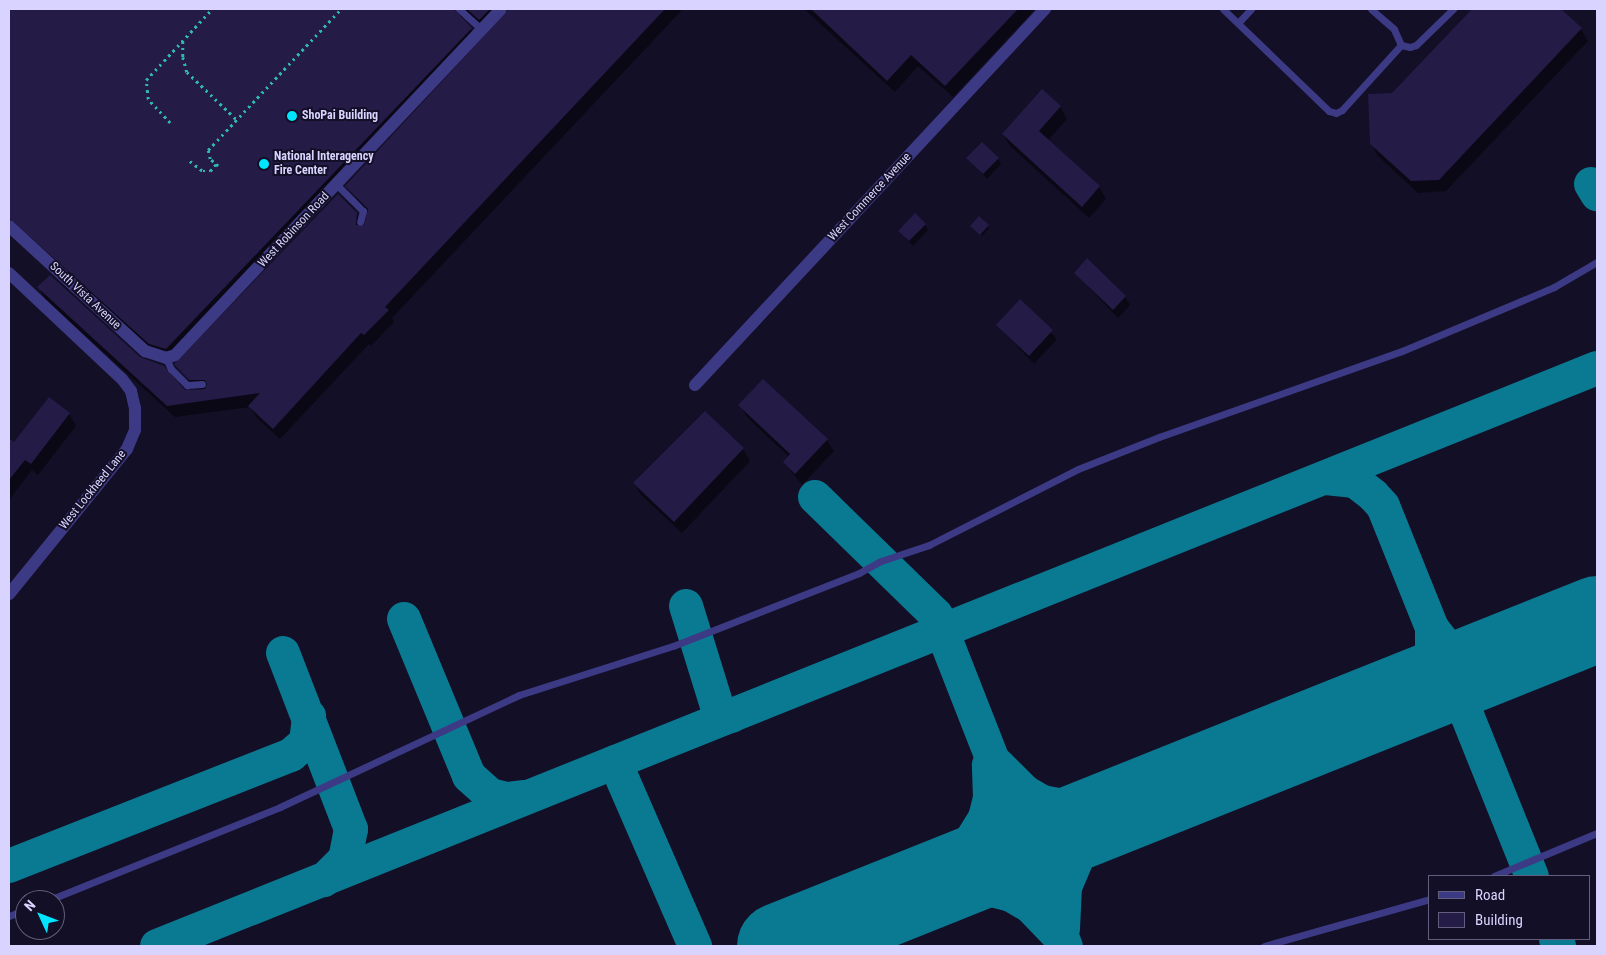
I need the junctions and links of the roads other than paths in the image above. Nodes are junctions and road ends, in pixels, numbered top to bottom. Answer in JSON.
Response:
{"nodes":[{"id":1,"x":459,"y":9,"type":"edge"},
{"id":2,"x":501,"y":9,"type":"edge"},
{"id":3,"x":1045,"y":9,"type":"edge"},
{"id":4,"x":1223,"y":9,"type":"edge"},
{"id":5,"x":1251,"y":9,"type":"edge"},
{"id":6,"x":1371,"y":9,"type":"edge"},
{"id":7,"x":1453,"y":9,"type":"edge"},
{"id":8,"x":1238,"y":23,"type":"junction"},
{"id":9,"x":481,"y":29,"type":"junction"},
{"id":10,"x":1401,"y":45,"type":"junction"},
{"id":11,"x":336,"y":184,"type":"junction"},
{"id":12,"x":360,"y":222,"type":"dead end"},
{"id":13,"x":9,"y":226,"type":"edge"},
{"id":14,"x":1597,"y":262,"type":"edge"},
{"id":15,"x":10,"y":278,"type":"edge"},
{"id":16,"x":166,"y":358,"type":"junction"},
{"id":17,"x":202,"y":384,"type":"dead end"},
{"id":18,"x":695,"y":385,"type":"dead end"},
{"id":19,"x":9,"y":594,"type":"edge"},
{"id":20,"x":1597,"y":833,"type":"edge"},
{"id":21,"x":1496,"y":875,"type":"edge"},
{"id":22,"x":65,"y":894,"type":"edge"},
{"id":23,"x":1428,"y":900,"type":"edge"},
{"id":24,"x":1264,"y":946,"type":"edge"}],
"edges":[{"from":1,"to":9,"type":"lane"},
{"from":2,"to":9,"type":"street","name":"West Robinson Road"},
{"from":3,"to":18,"type":"street","name":"West Commerce Avenue"},
{"from":4,"to":8,"type":"lane"},
{"from":5,"to":8,"type":"lane"},
{"from":6,"to":10,"type":"lane"},
{"from":7,"to":10,"type":"lane"},
{"from":8,"to":10,"type":"lane"},
{"from":9,"to":11,"type":"street","name":"West Robinson Road"},
{"from":11,"to":12,"type":"lane"},
{"from":11,"to":16,"type":"street","name":"West Robinson Road"},
{"from":13,"to":16,"type":"street","name":"South Vista Avenue"},
{"from":14,"to":22,"type":"lane"},
{"from":15,"to":19,"type":"street","name":"West Lockheed Lane"},
{"from":16,"to":17,"type":"lane"},
{"from":20,"to":21,"type":"lane"},
{"from":23,"to":24,"type":"lane"}]}
